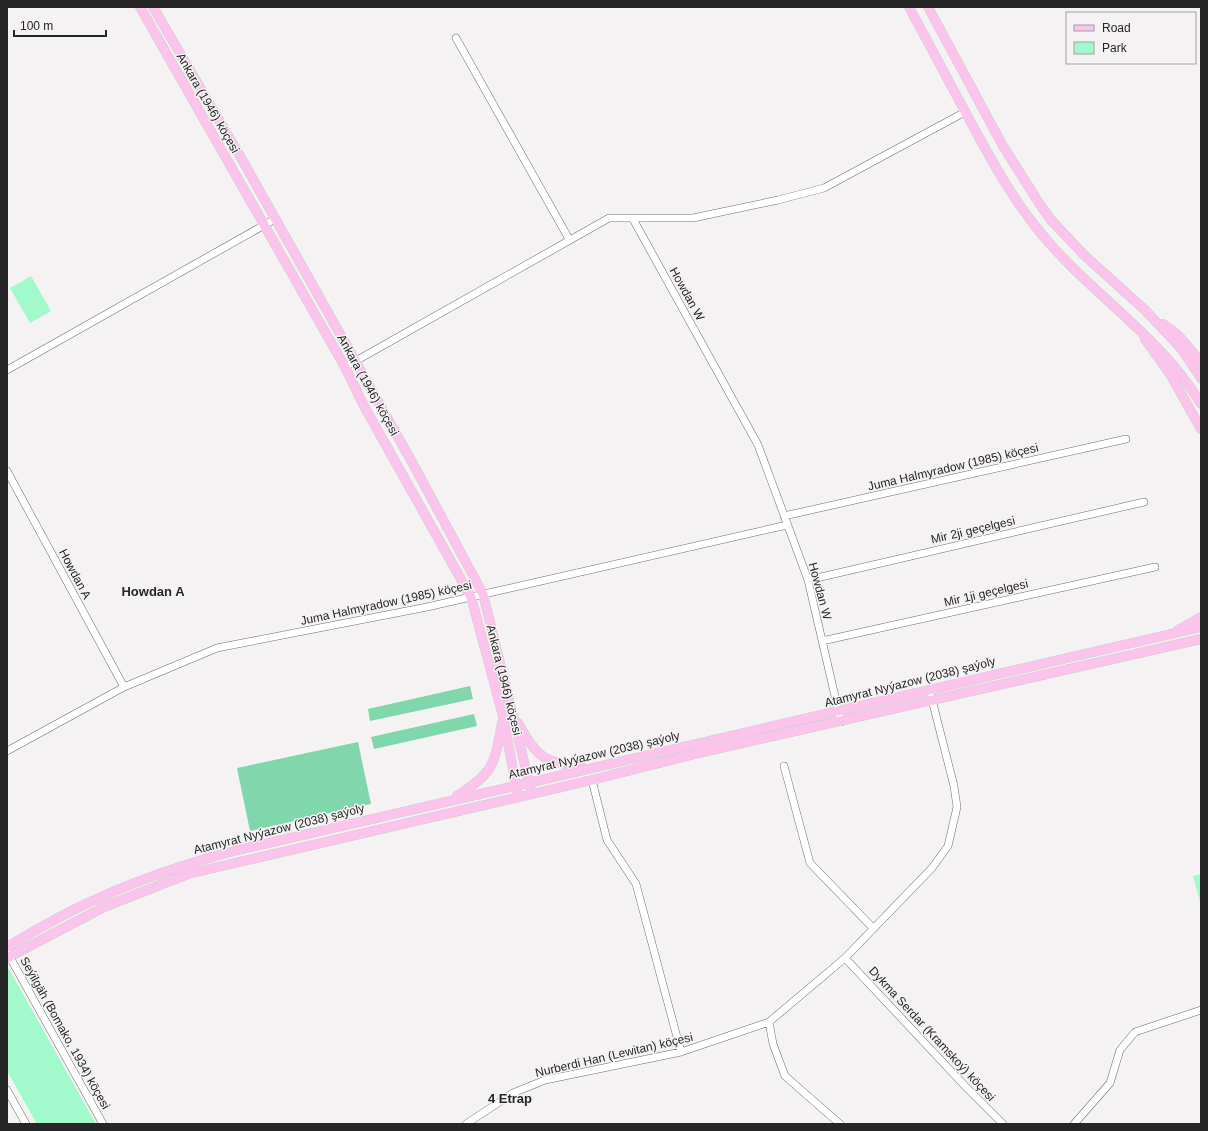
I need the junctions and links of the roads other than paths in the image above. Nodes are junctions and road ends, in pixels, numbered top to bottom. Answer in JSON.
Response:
{"nodes":[{"id":1,"x":140,"y":7,"type":"edge"},
{"id":2,"x":153,"y":7,"type":"edge"},
{"id":3,"x":909,"y":7,"type":"edge"},
{"id":4,"x":928,"y":7,"type":"edge"},
{"id":5,"x":456,"y":38,"type":"dead end"},
{"id":6,"x":965,"y":112,"type":"junction"},
{"id":7,"x":276,"y":219,"type":"junction"},
{"id":8,"x":633,"y":219,"type":"junction"},
{"id":9,"x":264,"y":225,"type":"junction"},
{"id":10,"x":569,"y":238,"type":"junction"},
{"id":11,"x":1145,"y":310,"type":"junction"},
{"id":12,"x":1139,"y":328,"type":"junction"},
{"id":13,"x":355,"y":361,"type":"junction"},
{"id":14,"x":1201,"y":362,"type":"edge"},
{"id":15,"x":345,"y":367,"type":"junction"},
{"id":16,"x":7,"y":370,"type":"edge"},
{"id":17,"x":1201,"y":378,"type":"edge"},
{"id":18,"x":1201,"y":404,"type":"edge"},
{"id":19,"x":1201,"y":429,"type":"edge"},
{"id":20,"x":1126,"y":439,"type":"dead end"},
{"id":21,"x":7,"y":471,"type":"edge"},
{"id":22,"x":1144,"y":502,"type":"dead end"},
{"id":23,"x":784,"y":516,"type":"junction"},
{"id":24,"x":787,"y":524,"type":"junction"},
{"id":25,"x":1155,"y":567,"type":"dead end"},
{"id":26,"x":808,"y":580,"type":"junction"},
{"id":27,"x":483,"y":594,"type":"junction"},
{"id":28,"x":471,"y":597,"type":"junction"},
{"id":29,"x":1201,"y":617,"type":"edge"},
{"id":30,"x":1201,"y":627,"type":"edge"},
{"id":31,"x":1175,"y":632,"type":"junction"},
{"id":32,"x":1201,"y":639,"type":"edge"},
{"id":33,"x":822,"y":641,"type":"junction"},
{"id":34,"x":124,"y":687,"type":"junction"},
{"id":35,"x":929,"y":689,"type":"junction"},
{"id":36,"x":932,"y":700,"type":"junction"},
{"id":37,"x":839,"y":712,"type":"junction"},
{"id":38,"x":512,"y":713,"type":"junction"},
{"id":39,"x":503,"y":716,"type":"junction"},
{"id":40,"x":842,"y":722,"type":"junction"},
{"id":41,"x":7,"y":751,"type":"edge"},
{"id":42,"x":784,"y":766,"type":"dead end"},
{"id":43,"x":589,"y":769,"type":"junction"},
{"id":44,"x":592,"y":780,"type":"junction"},
{"id":45,"x":529,"y":782,"type":"junction"},
{"id":46,"x":515,"y":786,"type":"junction"},
{"id":47,"x":532,"y":794,"type":"junction"},
{"id":48,"x":518,"y":797,"type":"junction"},
{"id":49,"x":450,"y":800,"type":"junction"},
{"id":50,"x":873,"y":928,"type":"junction"},
{"id":51,"x":7,"y":947,"type":"edge"},
{"id":52,"x":8,"y":956,"type":"edge"},
{"id":53,"x":845,"y":958,"type":"junction"},
{"id":54,"x":1201,"y":1010,"type":"edge"},
{"id":55,"x":769,"y":1022,"type":"junction"},
{"id":56,"x":681,"y":1052,"type":"junction"},
{"id":57,"x":7,"y":1090,"type":"edge"},
{"id":58,"x":26,"y":1124,"type":"edge"},
{"id":59,"x":103,"y":1124,"type":"edge"},
{"id":60,"x":466,"y":1124,"type":"edge"},
{"id":61,"x":840,"y":1124,"type":"edge"},
{"id":62,"x":1003,"y":1124,"type":"edge"},
{"id":63,"x":1074,"y":1124,"type":"edge"}],
"edges":[{"from":1,"to":9,"type":"main road","name":"Ankara (1946) köçesi"},
{"from":2,"to":7,"type":"main road","name":"Ankara (1946) köçesi"},
{"from":3,"to":6,"type":"main road"},
{"from":4,"to":11,"type":"main road"},
{"from":5,"to":10,"type":"street"},
{"from":6,"to":8,"type":"street"},
{"from":6,"to":12,"type":"main road"},
{"from":7,"to":9,"type":"street"},
{"from":7,"to":13,"type":"main road","name":"Ankara (1946) köçesi"},
{"from":8,"to":10,"type":"street"},
{"from":8,"to":23,"type":"street","name":"Howdan W"},
{"from":9,"to":15,"type":"main road","name":"Ankara (1946) köçesi"},
{"from":9,"to":16,"type":"street"},
{"from":10,"to":13,"type":"street"},
{"from":11,"to":14,"type":"main road"},
{"from":11,"to":17,"type":"main road"},
{"from":12,"to":18,"type":"main road"},
{"from":12,"to":19,"type":"main road"},
{"from":13,"to":15,"type":"street"},
{"from":13,"to":27,"type":"main road","name":"Ankara (1946) köçesi"},
{"from":15,"to":28,"type":"main road","name":"Ankara (1946) köçesi"},
{"from":20,"to":23,"type":"street","name":"Juma Halmyradow (1985) köçesi"},
{"from":21,"to":34,"type":"street","name":"Howdan A"},
{"from":22,"to":26,"type":"street","name":"Mir 2ji geçelgesi"},
{"from":23,"to":24,"type":"street","name":"Howdan W"},
{"from":24,"to":26,"type":"street","name":"Howdan W"},
{"from":24,"to":27,"type":"street","name":"Juma Halmyradow (1985) köçesi"},
{"from":25,"to":33,"type":"street","name":"Mir 1ji geçelgesi"},
{"from":26,"to":33,"type":"street","name":"Howdan W"},
{"from":27,"to":28,"type":"street","name":"Juma Halmyradow (1985) köçesi"},
{"from":27,"to":38,"type":"main road","name":"Ankara (1946) köçesi"},
{"from":28,"to":34,"type":"street","name":"Juma Halmyradow (1985) köçesi"},
{"from":28,"to":39,"type":"main road","name":"Ankara (1946) köçesi"},
{"from":29,"to":31,"type":"main road"},
{"from":30,"to":31,"type":"main road","name":"Atamyrat Nyýazow (2038) şaýoly"},
{"from":31,"to":35,"type":"main road","name":"Atamyrat Nyýazow (2038) şaýoly"},
{"from":32,"to":36,"type":"main road","name":"Atamyrat Nyýazow (2038) şaýoly"},
{"from":33,"to":37,"type":"street","name":"Howdan W"},
{"from":34,"to":41,"type":"street","name":"Juma Halmyradow (1985) köçesi"},
{"from":35,"to":36,"type":"street","name":"Nurberdi Han (Lewitan) köçesi"},
{"from":35,"to":37,"type":"main road","name":"Atamyrat Nyýazow (2038) şaýoly"},
{"from":36,"to":40,"type":"main road","name":"Atamyrat Nyýazow (2038) şaýoly"},
{"from":36,"to":50,"type":"street","name":"Nurberdi Han (Lewitan) köçesi"},
{"from":37,"to":40,"type":"street","name":"Howdan W"},
{"from":37,"to":43,"type":"main road","name":"Atamyrat Nyýazow (2038) şaýoly"},
{"from":38,"to":43,"type":"main road"},
{"from":38,"to":45,"type":"main road","name":"Ankara (1946) köçesi"},
{"from":39,"to":46,"type":"main road","name":"Ankara (1946) köçesi"},
{"from":39,"to":49,"type":"main road"},
{"from":40,"to":44,"type":"main road","name":"Atamyrat Nyýazow (2038) şaýoly"},
{"from":42,"to":50,"type":"street"},
{"from":43,"to":45,"type":"main road","name":"Atamyrat Nyýazow (2038) şaýoly"},
{"from":44,"to":47,"type":"main road","name":"Atamyrat Nyýazow (2038) şaýoly"},
{"from":44,"to":56,"type":"street"},
{"from":45,"to":46,"type":"main road","name":"Atamyrat Nyýazow (2038) şaýoly"},
{"from":45,"to":47,"type":"main road","name":"Ankara (1946) köçesi"},
{"from":46,"to":48,"type":"main road","name":"Ankara (1946) köçesi"},
{"from":46,"to":49,"type":"main road","name":"Atamyrat Nyýazow (2038) şaýoly"},
{"from":47,"to":48,"type":"main road","name":"Atamyrat Nyýazow (2038) şaýoly"},
{"from":48,"to":52,"type":"main road","name":"Atamyrat Nyýazow (2038) şaýoly"},
{"from":49,"to":51,"type":"main road","name":"Atamyrat Nyýazow (2038) şaýoly"},
{"from":50,"to":53,"type":"street","name":"Nurberdi Han (Lewitan) köçesi"},
{"from":52,"to":59,"type":"street","name":"Seýilgäh (Bomako, 1934) köçesi"},
{"from":53,"to":55,"type":"street","name":"Nurberdi Han (Lewitan) köçesi"},
{"from":53,"to":62,"type":"street","name":"Dykma Serdar (Kramskoý) köçesi"},
{"from":54,"to":63,"type":"street"},
{"from":55,"to":56,"type":"street","name":"Nurberdi Han (Lewitan) köçesi"},
{"from":55,"to":61,"type":"street"},
{"from":56,"to":60,"type":"street","name":"Nurberdi Han (Lewitan) köçesi"},
{"from":57,"to":58,"type":"street"}]}
